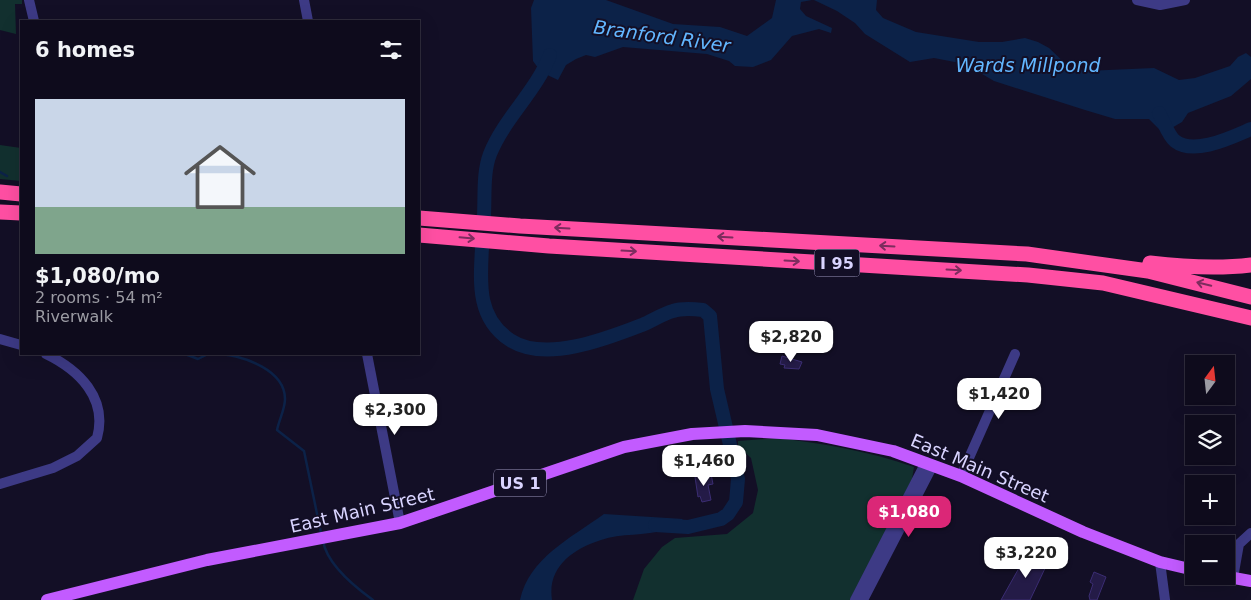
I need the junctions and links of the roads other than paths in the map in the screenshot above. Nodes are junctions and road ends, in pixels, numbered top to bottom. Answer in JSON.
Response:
{"nodes":[{"id":1,"x":28,"y":0,"type":"edge"},
{"id":2,"x":304,"y":0,"type":"edge"},
{"id":3,"x":1137,"y":0,"type":"edge"},
{"id":4,"x":1184,"y":0,"type":"edge"},
{"id":5,"x":34,"y":20,"type":"edge"},
{"id":6,"x":308,"y":20,"type":"edge"},
{"id":7,"x":0,"y":192,"type":"edge"},
{"id":8,"x":20,"y":194,"type":"edge"},
{"id":9,"x":0,"y":212,"type":"edge"},
{"id":10,"x":20,"y":213,"type":"edge"},
{"id":11,"x":420,"y":218,"type":"edge"},
{"id":12,"x":420,"y":235,"type":"edge"},
{"id":13,"x":1027,"y":254,"type":"junction"},
{"id":14,"x":1251,"y":265,"type":"edge"},
{"id":15,"x":1251,"y":297,"type":"edge"},
{"id":16,"x":1251,"y":318,"type":"edge"},
{"id":17,"x":0,"y":339,"type":"edge"},
{"id":18,"x":20,"y":345,"type":"edge"},
{"id":19,"x":1015,"y":354,"type":"dead end"},
{"id":20,"x":48,"y":355,"type":"edge"},
{"id":21,"x":367,"y":355,"type":"edge"},
{"id":22,"x":929,"y":463,"type":"junction"},
{"id":23,"x":961,"y":476,"type":"junction"},
{"id":24,"x":0,"y":484,"type":"edge"},
{"id":25,"x":400,"y":523,"type":"junction"},
{"id":26,"x":1251,"y":533,"type":"edge"},
{"id":27,"x":1235,"y":556,"type":"edge"},
{"id":28,"x":1160,"y":562,"type":"junction"},
{"id":29,"x":1185,"y":568,"type":"edge"},
{"id":30,"x":1235,"y":578,"type":"edge"},
{"id":31,"x":1251,"y":581,"type":"edge"},
{"id":32,"x":47,"y":600,"type":"edge"},
{"id":33,"x":855,"y":600,"type":"edge"},
{"id":34,"x":863,"y":600,"type":"edge"},
{"id":35,"x":1165,"y":600,"type":"edge"}],
"edges":[{"from":1,"to":5,"type":"street"},
{"from":2,"to":6,"type":"street"},
{"from":3,"to":4,"type":"street"},
{"from":7,"to":8,"type":"highway"},
{"from":9,"to":10,"type":"highway"},
{"from":13,"to":11,"type":"highway","number":"I 95","one_way":true},
{"from":12,"to":16,"type":"highway","number":"I 95","one_way":true},
{"from":13,"to":14,"type":"highway"},
{"from":15,"to":13,"type":"highway","number":"I 95","one_way":true},
{"from":17,"to":18,"type":"street"},
{"from":19,"to":23,"type":"street"},
{"from":20,"to":24,"type":"street"},
{"from":21,"to":25,"type":"street"},
{"from":22,"to":23,"type":"main road","name":"East Main Street","number":"US 1"},
{"from":22,"to":25,"type":"main road","name":"East Main Street","number":"US 1"},
{"from":22,"to":33,"type":"street"},
{"from":22,"to":34,"type":"street"},
{"from":23,"to":28,"type":"main road","name":"East Main Street","number":"US 1"},
{"from":25,"to":32,"type":"main road","name":"East Main Street","number":"US 1"},
{"from":26,"to":27,"type":"street"},
{"from":28,"to":29,"type":"main road","name":"East Main Street","number":"US 1"},
{"from":28,"to":35,"type":"street"},
{"from":30,"to":31,"type":"main road"}]}
